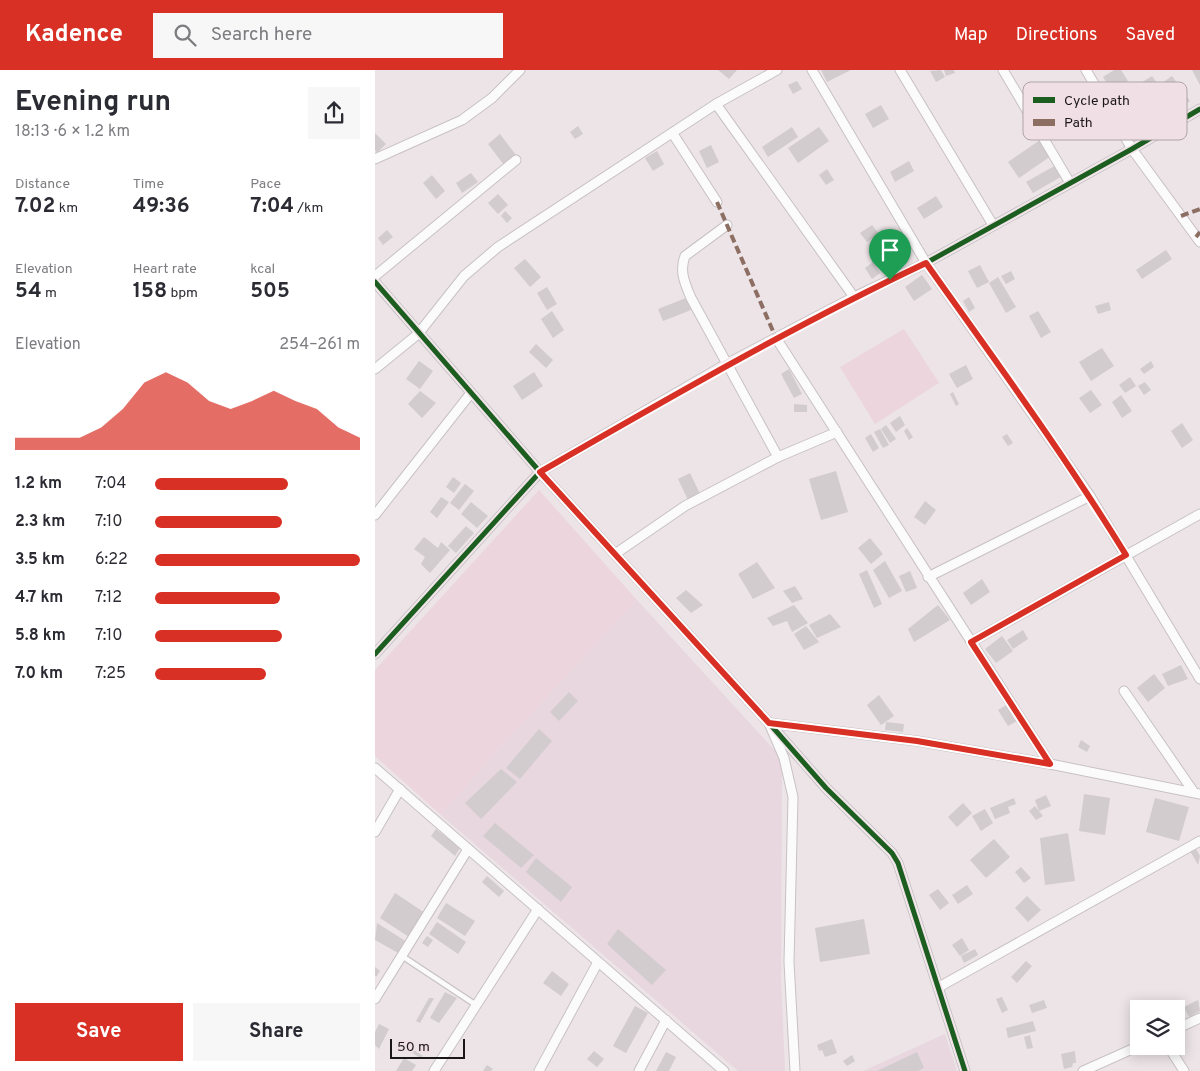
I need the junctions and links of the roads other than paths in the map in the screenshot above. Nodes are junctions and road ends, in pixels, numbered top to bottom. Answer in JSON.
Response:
{"nodes":[{"id":1,"x":521,"y":70,"type":"edge"},
{"id":2,"x":777,"y":70,"type":"edge"},
{"id":3,"x":812,"y":70,"type":"edge"},
{"id":4,"x":900,"y":70,"type":"edge"},
{"id":5,"x":1003,"y":70,"type":"edge"},
{"id":6,"x":1087,"y":70,"type":"edge"},
{"id":7,"x":1094,"y":82,"type":"edge"},
{"id":8,"x":1023,"y":103,"type":"edge"},
{"id":9,"x":716,"y":104,"type":"junction"},
{"id":10,"x":1200,"y":108,"type":"edge"},
{"id":11,"x":1187,"y":116,"type":"edge"},
{"id":12,"x":673,"y":134,"type":"junction"},
{"id":13,"x":1045,"y":140,"type":"edge"},
{"id":14,"x":1127,"y":140,"type":"edge"},
{"id":15,"x":1147,"y":140,"type":"edge"},
{"id":16,"x":1132,"y":149,"type":"junction"},
{"id":17,"x":375,"y":159,"type":"edge"},
{"id":18,"x":516,"y":160,"type":"dead end"},
{"id":19,"x":1071,"y":183,"type":"junction"},
{"id":20,"x":717,"y":202,"type":"dead end"},
{"id":21,"x":727,"y":225,"type":"dead end"},
{"id":22,"x":993,"y":225,"type":"junction"},
{"id":23,"x":1200,"y":242,"type":"edge"},
{"id":24,"x":926,"y":263,"type":"junction"},
{"id":25,"x":375,"y":276,"type":"edge"},
{"id":26,"x":375,"y":282,"type":"edge"},
{"id":27,"x":854,"y":297,"type":"junction"},
{"id":28,"x":418,"y":334,"type":"junction"},
{"id":29,"x":776,"y":338,"type":"junction"},
{"id":30,"x":729,"y":363,"type":"junction"},
{"id":31,"x":375,"y":369,"type":"edge"},
{"id":32,"x":471,"y":393,"type":"junction"},
{"id":33,"x":837,"y":432,"type":"junction"},
{"id":34,"x":778,"y":457,"type":"junction"},
{"id":35,"x":540,"y":472,"type":"junction"},
{"id":36,"x":1090,"y":496,"type":"junction"},
{"id":37,"x":1200,"y":514,"type":"edge"},
{"id":38,"x":375,"y":515,"type":"edge"},
{"id":39,"x":615,"y":554,"type":"junction"},
{"id":40,"x":1126,"y":555,"type":"junction"},
{"id":41,"x":929,"y":577,"type":"junction"},
{"id":42,"x":971,"y":642,"type":"junction"},
{"id":43,"x":375,"y":654,"type":"edge"},
{"id":44,"x":1200,"y":679,"type":"edge"},
{"id":45,"x":1124,"y":691,"type":"dead end"},
{"id":46,"x":769,"y":723,"type":"junction"},
{"id":47,"x":1050,"y":764,"type":"junction"},
{"id":48,"x":375,"y":768,"type":"edge"},
{"id":49,"x":400,"y":789,"type":"junction"},
{"id":50,"x":1197,"y":793,"type":"edge"},
{"id":51,"x":375,"y":832,"type":"edge"},
{"id":52,"x":1200,"y":841,"type":"edge"},
{"id":53,"x":468,"y":849,"type":"junction"},
{"id":54,"x":537,"y":909,"type":"junction"},
{"id":55,"x":402,"y":956,"type":"junction"},
{"id":56,"x":598,"y":962,"type":"junction"},
{"id":57,"x":939,"y":987,"type":"junction"},
{"id":58,"x":375,"y":999,"type":"edge"},
{"id":59,"x":476,"y":1005,"type":"junction"},
{"id":60,"x":1200,"y":1018,"type":"edge"},
{"id":61,"x":666,"y":1020,"type":"junction"},
{"id":62,"x":1185,"y":1024,"type":"edge"},
{"id":63,"x":1130,"y":1050,"type":"edge"},
{"id":64,"x":1173,"y":1055,"type":"edge"},
{"id":65,"x":434,"y":1071,"type":"edge"},
{"id":66,"x":539,"y":1071,"type":"edge"},
{"id":67,"x":639,"y":1071,"type":"edge"},
{"id":68,"x":724,"y":1071,"type":"edge"},
{"id":69,"x":795,"y":1071,"type":"edge"},
{"id":70,"x":965,"y":1071,"type":"edge"},
{"id":71,"x":1083,"y":1071,"type":"edge"},
{"id":72,"x":1183,"y":1071,"type":"edge"}],
"edges":[{"from":1,"to":17,"type":"street"},
{"from":2,"to":9,"type":"street"},
{"from":3,"to":24,"type":"street"},
{"from":4,"to":22,"type":"street"},
{"from":5,"to":8,"type":"street"},
{"from":6,"to":7,"type":"street"},
{"from":9,"to":12,"type":"street"},
{"from":9,"to":27,"type":"street"},
{"from":10,"to":11,"type":"street"},
{"from":12,"to":20,"type":"street"},
{"from":12,"to":28,"type":"street"},
{"from":13,"to":19,"type":"street"},
{"from":14,"to":16,"type":"street"},
{"from":15,"to":16,"type":"street"},
{"from":16,"to":19,"type":"street"},
{"from":16,"to":23,"type":"street"},
{"from":18,"to":25,"type":"street"},
{"from":19,"to":22,"type":"street"},
{"from":21,"to":30,"type":"street"},
{"from":22,"to":24,"type":"street"},
{"from":24,"to":27,"type":"street"},
{"from":24,"to":36,"type":"street"},
{"from":26,"to":28,"type":"street"},
{"from":27,"to":29,"type":"street"},
{"from":28,"to":31,"type":"street"},
{"from":28,"to":32,"type":"street"},
{"from":29,"to":30,"type":"street"},
{"from":29,"to":33,"type":"street"},
{"from":30,"to":34,"type":"street"},
{"from":30,"to":35,"type":"street"},
{"from":32,"to":35,"type":"street"},
{"from":32,"to":38,"type":"street"},
{"from":33,"to":34,"type":"street"},
{"from":33,"to":41,"type":"street"},
{"from":34,"to":39,"type":"street"},
{"from":35,"to":39,"type":"street"},
{"from":35,"to":43,"type":"street"},
{"from":36,"to":40,"type":"street"},
{"from":36,"to":41,"type":"street"},
{"from":37,"to":40,"type":"street"},
{"from":39,"to":46,"type":"street"},
{"from":40,"to":42,"type":"street"},
{"from":40,"to":44,"type":"street"},
{"from":41,"to":42,"type":"street"},
{"from":42,"to":47,"type":"street"},
{"from":45,"to":50,"type":"street"},
{"from":46,"to":47,"type":"street"},
{"from":46,"to":57,"type":"street"},
{"from":46,"to":69,"type":"street"},
{"from":47,"to":50,"type":"street"},
{"from":48,"to":49,"type":"street"},
{"from":49,"to":51,"type":"street"},
{"from":49,"to":53,"type":"street"},
{"from":52,"to":57,"type":"street"},
{"from":53,"to":54,"type":"street"},
{"from":53,"to":55,"type":"street"},
{"from":54,"to":56,"type":"street"},
{"from":54,"to":59,"type":"street"},
{"from":55,"to":58,"type":"street"},
{"from":55,"to":59,"type":"lane"},
{"from":56,"to":61,"type":"street"},
{"from":56,"to":66,"type":"street"},
{"from":57,"to":70,"type":"street"},
{"from":59,"to":65,"type":"street"},
{"from":60,"to":62,"type":"street"},
{"from":61,"to":67,"type":"street"},
{"from":61,"to":68,"type":"street"},
{"from":63,"to":71,"type":"street"},
{"from":64,"to":72,"type":"street"}]}
